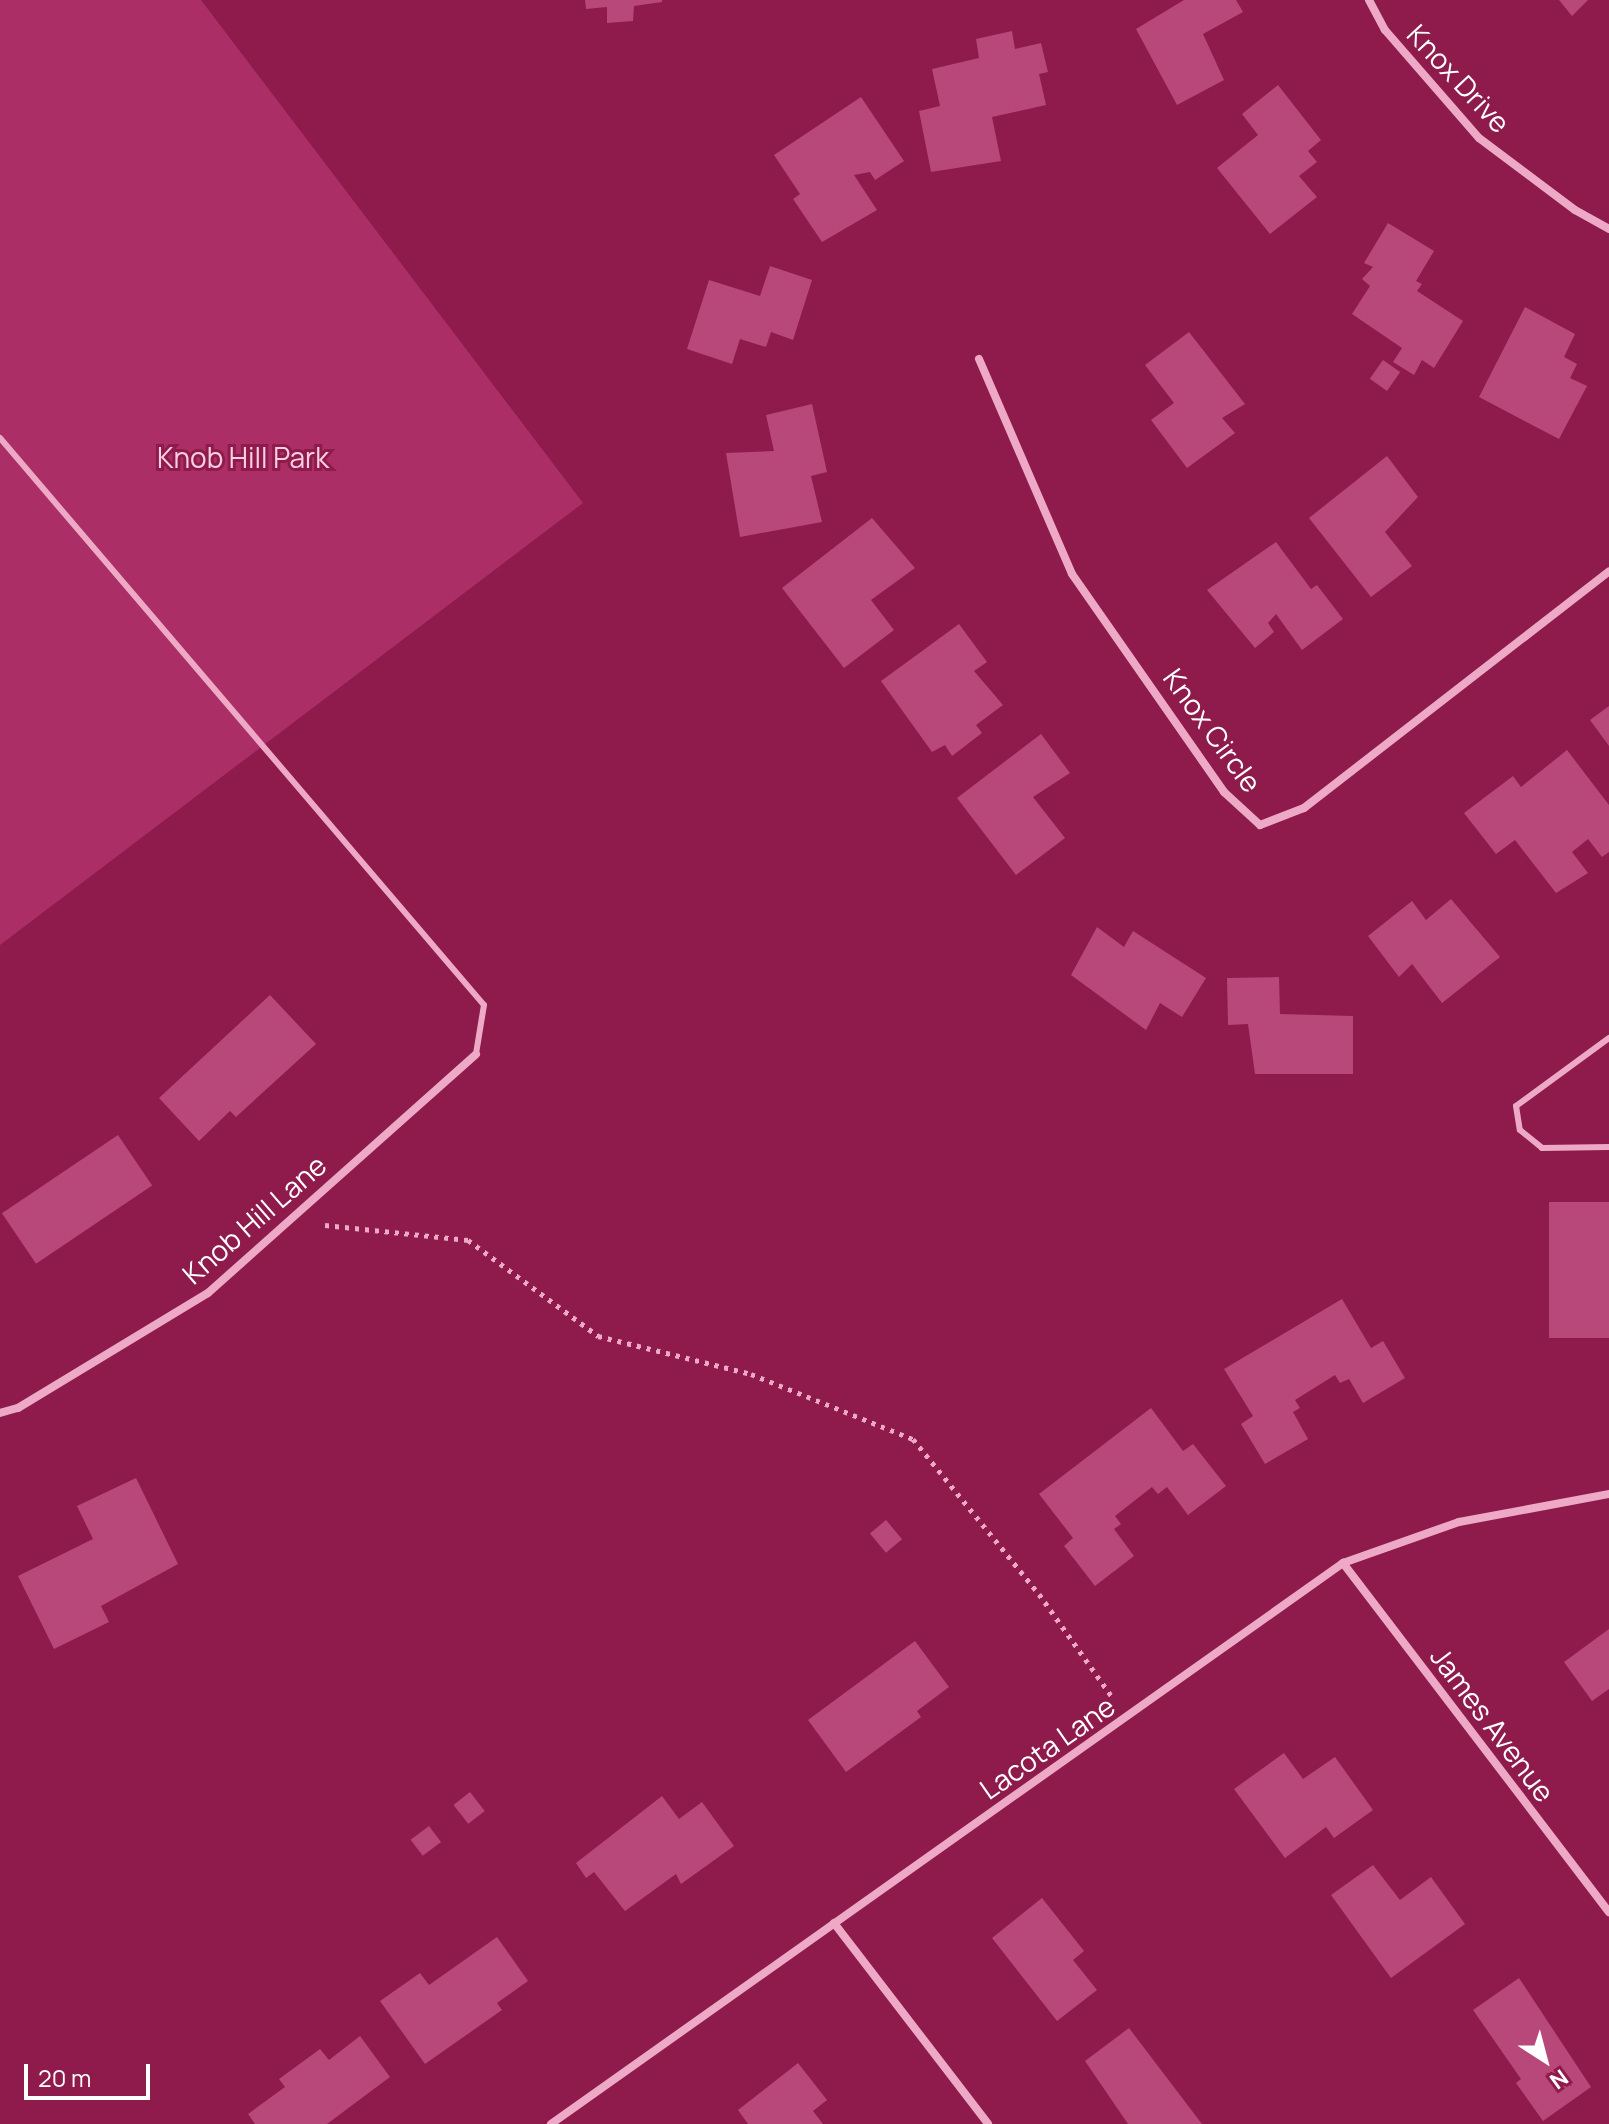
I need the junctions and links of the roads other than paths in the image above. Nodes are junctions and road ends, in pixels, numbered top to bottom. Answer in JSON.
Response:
{"nodes":[{"id":1,"x":1369,"y":0,"type":"edge"},
{"id":2,"x":1609,"y":229,"type":"edge"},
{"id":3,"x":979,"y":359,"type":"dead end"},
{"id":4,"x":0,"y":438,"type":"edge"},
{"id":5,"x":1609,"y":571,"type":"edge"},
{"id":6,"x":1609,"y":1038,"type":"edge"},
{"id":7,"x":476,"y":1054,"type":"joint"},
{"id":8,"x":1609,"y":1147,"type":"edge"},
{"id":9,"x":0,"y":1413,"type":"edge"},
{"id":10,"x":1609,"y":1494,"type":"edge"},
{"id":11,"x":1343,"y":1563,"type":"junction"},
{"id":12,"x":1609,"y":1912,"type":"edge"},
{"id":13,"x":834,"y":1923,"type":"junction"},
{"id":14,"x":551,"y":2124,"type":"edge"},
{"id":15,"x":988,"y":2124,"type":"edge"}],
"edges":[{"from":1,"to":2,"type":"street","name":"Knox Drive"},
{"from":3,"to":5,"type":"street","name":"Knox Circle"},
{"from":4,"to":7,"type":"lane"},
{"from":6,"to":8,"type":"lane"},
{"from":7,"to":9,"type":"street","name":"Knob Hill Lane"},
{"from":10,"to":11,"type":"street","name":"Lacota Lane"},
{"from":11,"to":12,"type":"street","name":"James Avenue"},
{"from":11,"to":13,"type":"street","name":"Lacota Lane"},
{"from":13,"to":14,"type":"street","name":"Lacota Lane"},
{"from":13,"to":15,"type":"street"}]}
